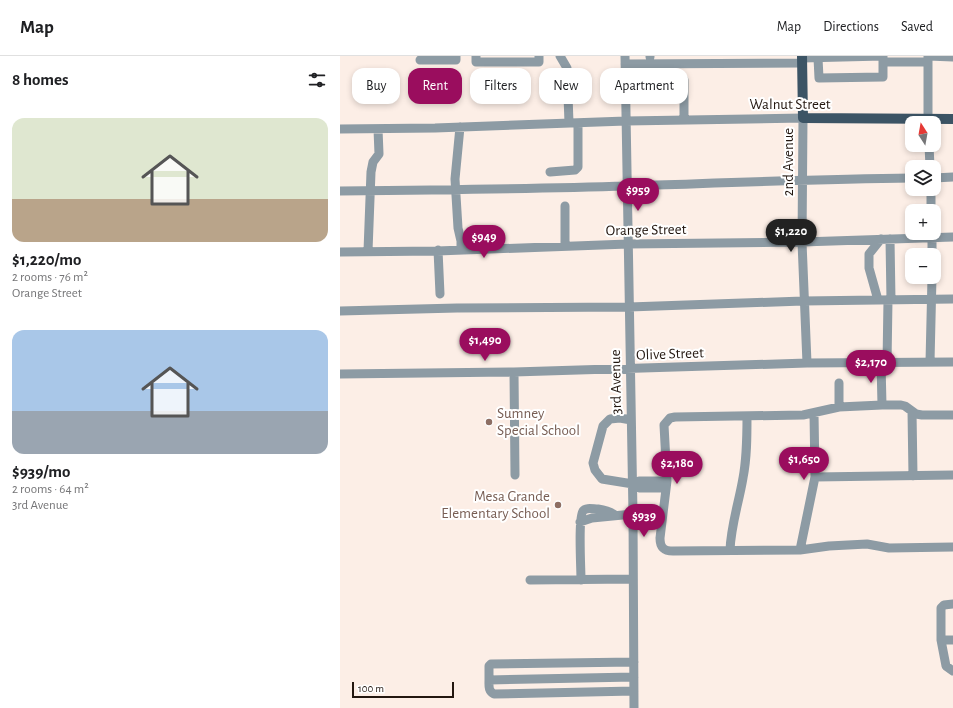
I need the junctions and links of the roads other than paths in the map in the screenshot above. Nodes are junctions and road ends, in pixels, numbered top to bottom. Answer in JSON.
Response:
{"nodes":[{"id":1,"x":456,"y":56,"type":"edge"},
{"id":2,"x":476,"y":56,"type":"edge"},
{"id":3,"x":539,"y":56,"type":"edge"},
{"id":4,"x":560,"y":56,"type":"edge"},
{"id":5,"x":862,"y":56,"type":"edge"},
{"id":6,"x":842,"y":57,"type":"edge"},
{"id":7,"x":953,"y":57,"type":"edge"},
{"id":8,"x":433,"y":58,"type":"edge"},
{"id":9,"x":818,"y":58,"type":"junction"},
{"id":10,"x":883,"y":58,"type":"edge"},
{"id":11,"x":802,"y":59,"type":"edge"},
{"id":12,"x":928,"y":59,"type":"edge"},
{"id":13,"x":420,"y":60,"type":"dead end"},
{"id":14,"x":625,"y":60,"type":"edge"},
{"id":15,"x":684,"y":104,"type":"edge"},
{"id":16,"x":928,"y":116,"type":"edge"},
{"id":17,"x":803,"y":118,"type":"junction"},
{"id":18,"x":953,"y":118,"type":"edge"},
{"id":19,"x":941,"y":119,"type":"edge"},
{"id":20,"x":684,"y":120,"type":"junction"},
{"id":21,"x":905,"y":120,"type":"edge"},
{"id":22,"x":626,"y":121,"type":"junction"},
{"id":23,"x":574,"y":123,"type":"junction"},
{"id":24,"x":460,"y":127,"type":"junction"},
{"id":25,"x":340,"y":129,"type":"edge"},
{"id":26,"x":378,"y":129,"type":"junction"},
{"id":27,"x":550,"y":172,"type":"dead end"},
{"id":28,"x":953,"y":177,"type":"edge"},
{"id":29,"x":905,"y":178,"type":"edge"},
{"id":30,"x":941,"y":178,"type":"edge"},
{"id":31,"x":803,"y":180,"type":"junction"},
{"id":32,"x":627,"y":186,"type":"junction"},
{"id":33,"x":456,"y":190,"type":"junction"},
{"id":34,"x":340,"y":191,"type":"edge"},
{"id":35,"x":370,"y":191,"type":"junction"},
{"id":36,"x":565,"y":206,"type":"dead end"},
{"id":37,"x":941,"y":236,"type":"edge"},
{"id":38,"x":905,"y":237,"type":"edge"},
{"id":39,"x":953,"y":237,"type":"edge"},
{"id":40,"x":886,"y":239,"type":"junction"},
{"id":41,"x":802,"y":242,"type":"junction"},
{"id":42,"x":628,"y":244,"type":"junction"},
{"id":43,"x":565,"y":246,"type":"junction"},
{"id":44,"x":438,"y":250,"type":"junction"},
{"id":45,"x":461,"y":250,"type":"junction"},
{"id":46,"x":368,"y":251,"type":"junction"},
{"id":47,"x":340,"y":252,"type":"edge"},
{"id":48,"x":932,"y":284,"type":"edge"},
{"id":49,"x":440,"y":294,"type":"dead end"},
{"id":50,"x":931,"y":299,"type":"junction"},
{"id":51,"x":878,"y":300,"type":"junction"},
{"id":52,"x":889,"y":300,"type":"junction"},
{"id":53,"x":953,"y":300,"type":"edge"},
{"id":54,"x":803,"y":301,"type":"junction"},
{"id":55,"x":629,"y":307,"type":"junction"},
{"id":56,"x":340,"y":311,"type":"edge"},
{"id":57,"x":930,"y":362,"type":"junction"},
{"id":58,"x":953,"y":362,"type":"edge"},
{"id":59,"x":807,"y":363,"type":"junction"},
{"id":60,"x":884,"y":363,"type":"junction"},
{"id":61,"x":630,"y":369,"type":"junction"},
{"id":62,"x":514,"y":372,"type":"junction"},
{"id":63,"x":340,"y":374,"type":"edge"},
{"id":64,"x":840,"y":383,"type":"dead end"},
{"id":65,"x":882,"y":405,"type":"junction"},
{"id":66,"x":839,"y":407,"type":"junction"},
{"id":67,"x":912,"y":411,"type":"junction"},
{"id":68,"x":814,"y":413,"type":"junction"},
{"id":69,"x":953,"y":415,"type":"edge"},
{"id":70,"x":747,"y":416,"type":"junction"},
{"id":71,"x":631,"y":420,"type":"junction"},
{"id":72,"x":515,"y":475,"type":"dead end"},
{"id":73,"x":953,"y":475,"type":"edge"},
{"id":74,"x":912,"y":476,"type":"junction"},
{"id":75,"x":815,"y":477,"type":"junction"},
{"id":76,"x":633,"y":484,"type":"junction"},
{"id":77,"x":667,"y":485,"type":"junction"},
{"id":78,"x":633,"y":514,"type":"junction"},
{"id":79,"x":953,"y":547,"type":"edge"},
{"id":80,"x":730,"y":550,"type":"junction"},
{"id":81,"x":800,"y":550,"type":"junction"},
{"id":82,"x":633,"y":579,"type":"junction"},
{"id":83,"x":530,"y":580,"type":"dead end"},
{"id":84,"x":581,"y":580,"type":"junction"},
{"id":85,"x":953,"y":604,"type":"edge"},
{"id":86,"x":942,"y":640,"type":"junction"},
{"id":87,"x":953,"y":640,"type":"edge"},
{"id":88,"x":634,"y":662,"type":"junction"},
{"id":89,"x":557,"y":663,"type":"junction"},
{"id":90,"x":519,"y":664,"type":"junction"},
{"id":91,"x":952,"y":671,"type":"edge"},
{"id":92,"x":634,"y":677,"type":"junction"},
{"id":93,"x":519,"y":679,"type":"junction"},
{"id":94,"x":557,"y":679,"type":"junction"},
{"id":95,"x":489,"y":680,"type":"junction"},
{"id":96,"x":634,"y":691,"type":"junction"},
{"id":97,"x":557,"y":692,"type":"junction"},
{"id":98,"x":519,"y":693,"type":"junction"},
{"id":99,"x":634,"y":708,"type":"edge"}],
"edges":[{"from":1,"to":8,"type":"street"},
{"from":2,"to":3,"type":"street"},
{"from":4,"to":23,"type":"street"},
{"from":5,"to":6,"type":"street"},
{"from":5,"to":10,"type":"street"},
{"from":6,"to":9,"type":"street"},
{"from":7,"to":12,"type":"street"},
{"from":8,"to":13,"type":"street"},
{"from":9,"to":10,"type":"street"},
{"from":9,"to":11,"type":"street"},
{"from":10,"to":12,"type":"street"},
{"from":11,"to":14,"type":"street"},
{"from":11,"to":17,"type":"main road","name":"2nd Avenue"},
{"from":12,"to":16,"type":"street"},
{"from":14,"to":22,"type":"street","name":"3rd Avenue"},
{"from":15,"to":20,"type":"street"},
{"from":17,"to":20,"type":"street","name":"Walnut Street"},
{"from":17,"to":21,"type":"main road","name":"Walnut Street"},
{"from":17,"to":31,"type":"street","name":"2nd Avenue"},
{"from":18,"to":19,"type":"main road","name":"Walnut Street"},
{"from":20,"to":22,"type":"street","name":"Walnut Street"},
{"from":22,"to":23,"type":"street","name":"Walnut Street"},
{"from":22,"to":32,"type":"street","name":"3rd Avenue"},
{"from":23,"to":24,"type":"street","name":"Walnut Street"},
{"from":23,"to":27,"type":"street"},
{"from":24,"to":26,"type":"street","name":"Walnut Street"},
{"from":24,"to":33,"type":"street"},
{"from":25,"to":26,"type":"street","name":"Walnut Street"},
{"from":26,"to":35,"type":"street"},
{"from":28,"to":30,"type":"street"},
{"from":29,"to":31,"type":"street"},
{"from":31,"to":32,"type":"street"},
{"from":31,"to":41,"type":"street","name":"2nd Avenue"},
{"from":32,"to":33,"type":"street"},
{"from":32,"to":42,"type":"street","name":"3rd Avenue"},
{"from":33,"to":35,"type":"street"},
{"from":33,"to":45,"type":"street"},
{"from":34,"to":35,"type":"street"},
{"from":35,"to":46,"type":"street"},
{"from":36,"to":43,"type":"street"},
{"from":37,"to":39,"type":"street","name":"Orange Street"},
{"from":38,"to":40,"type":"street","name":"Orange Street"},
{"from":40,"to":41,"type":"street","name":"Orange Street"},
{"from":40,"to":51,"type":"street"},
{"from":40,"to":52,"type":"street"},
{"from":41,"to":42,"type":"street","name":"Orange Street"},
{"from":41,"to":54,"type":"street","name":"2nd Avenue"},
{"from":42,"to":43,"type":"street","name":"Orange Street"},
{"from":42,"to":55,"type":"street","name":"3rd Avenue"},
{"from":43,"to":45,"type":"street","name":"Orange Street"},
{"from":44,"to":45,"type":"street","name":"Orange Street"},
{"from":44,"to":46,"type":"street","name":"Orange Street"},
{"from":44,"to":49,"type":"street"},
{"from":46,"to":47,"type":"street","name":"Orange Street"},
{"from":48,"to":50,"type":"street"},
{"from":50,"to":52,"type":"street"},
{"from":50,"to":53,"type":"street"},
{"from":50,"to":57,"type":"street"},
{"from":51,"to":52,"type":"street"},
{"from":51,"to":54,"type":"street"},
{"from":52,"to":60,"type":"street"},
{"from":54,"to":55,"type":"street"},
{"from":54,"to":59,"type":"street","name":"2nd Avenue"},
{"from":55,"to":56,"type":"street"},
{"from":55,"to":61,"type":"street","name":"3rd Avenue"},
{"from":57,"to":58,"type":"street","name":"Olive Street"},
{"from":57,"to":60,"type":"street","name":"Olive Street"},
{"from":59,"to":60,"type":"street","name":"Olive Street"},
{"from":59,"to":61,"type":"street","name":"Olive Street"},
{"from":60,"to":65,"type":"street"},
{"from":61,"to":62,"type":"street","name":"Olive Street"},
{"from":61,"to":71,"type":"street","name":"3rd Avenue"},
{"from":62,"to":63,"type":"street","name":"Olive Street"},
{"from":62,"to":72,"type":"street"},
{"from":64,"to":66,"type":"street"},
{"from":65,"to":66,"type":"street"},
{"from":65,"to":67,"type":"street"},
{"from":66,"to":68,"type":"street"},
{"from":67,"to":69,"type":"street"},
{"from":67,"to":74,"type":"street"},
{"from":68,"to":70,"type":"street"},
{"from":68,"to":75,"type":"street"},
{"from":70,"to":77,"type":"street"},
{"from":70,"to":80,"type":"street"},
{"from":71,"to":76,"type":"street","name":"3rd Avenue"},
{"from":71,"to":76,"type":"street"},
{"from":73,"to":74,"type":"street"},
{"from":74,"to":75,"type":"street"},
{"from":75,"to":81,"type":"street"},
{"from":76,"to":77,"type":"street"},
{"from":76,"to":78,"type":"street","name":"3rd Avenue"},
{"from":77,"to":80,"type":"street"},
{"from":78,"to":82,"type":"street","name":"3rd Avenue"},
{"from":78,"to":84,"type":"street"},
{"from":79,"to":81,"type":"street"},
{"from":80,"to":81,"type":"street"},
{"from":82,"to":84,"type":"street"},
{"from":82,"to":88,"type":"street","name":"3rd Avenue"},
{"from":83,"to":84,"type":"street"},
{"from":85,"to":86,"type":"street"},
{"from":86,"to":87,"type":"street"},
{"from":86,"to":91,"type":"street"},
{"from":88,"to":89,"type":"street"},
{"from":88,"to":92,"type":"street","name":"3rd Avenue"},
{"from":89,"to":90,"type":"street"},
{"from":89,"to":94,"type":"street"},
{"from":90,"to":93,"type":"street"},
{"from":90,"to":95,"type":"street"},
{"from":92,"to":94,"type":"street"},
{"from":92,"to":96,"type":"street","name":"3rd Avenue"},
{"from":93,"to":94,"type":"street"},
{"from":93,"to":95,"type":"street"},
{"from":93,"to":98,"type":"street"},
{"from":94,"to":97,"type":"street"},
{"from":95,"to":98,"type":"street"},
{"from":96,"to":97,"type":"street"},
{"from":96,"to":99,"type":"street","name":"3rd Avenue"},
{"from":97,"to":98,"type":"street"}]}
